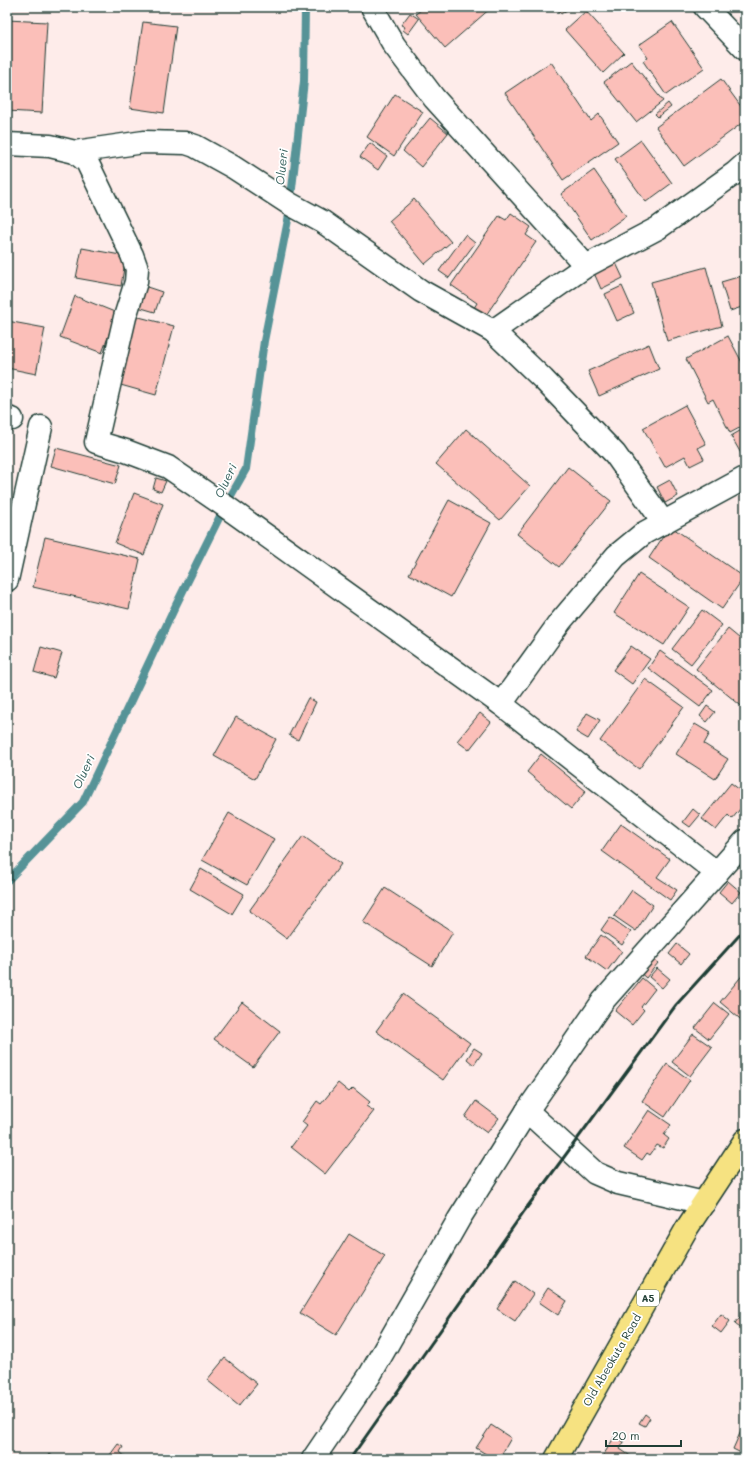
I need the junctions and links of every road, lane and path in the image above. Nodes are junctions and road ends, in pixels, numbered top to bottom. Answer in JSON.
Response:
{"nodes":[{"id":1,"x":372,"y":7,"type":"edge"},
{"id":2,"x":706,"y":7,"type":"edge"},
{"id":3,"x":745,"y":49,"type":"edge"},
{"id":4,"x":7,"y":144,"type":"edge"},
{"id":5,"x":75,"y":152,"type":"junction"},
{"id":6,"x":745,"y":164,"type":"edge"},
{"id":7,"x":586,"y":266,"type":"junction"},
{"id":8,"x":493,"y":331,"type":"junction"},
{"id":9,"x":41,"y":427,"type":"dead end"},
{"id":10,"x":745,"y":478,"type":"edge"},
{"id":11,"x":664,"y":523,"type":"junction"},
{"id":12,"x":7,"y":580,"type":"edge"},
{"id":13,"x":501,"y":704,"type":"junction"},
{"id":14,"x":745,"y":841,"type":"edge"},
{"id":15,"x":717,"y":873,"type":"junction"},
{"id":16,"x":527,"y":1111,"type":"junction"},
{"id":17,"x":745,"y":1140,"type":"edge"},
{"id":18,"x":704,"y":1203,"type":"junction"},
{"id":19,"x":313,"y":1459,"type":"edge"},
{"id":20,"x":556,"y":1459,"type":"edge"}],
"edges":[{"from":1,"to":7,"type":"street"},
{"from":2,"to":3,"type":"street"},
{"from":4,"to":5,"type":"street"},
{"from":5,"to":8,"type":"street"},
{"from":5,"to":13,"type":"street"},
{"from":6,"to":7,"type":"street"},
{"from":7,"to":8,"type":"street"},
{"from":8,"to":11,"type":"street"},
{"from":9,"to":12,"type":"street"},
{"from":10,"to":11,"type":"street"},
{"from":11,"to":13,"type":"street"},
{"from":13,"to":15,"type":"street"},
{"from":14,"to":15,"type":"street"},
{"from":15,"to":16,"type":"street"},
{"from":16,"to":18,"type":"street"},
{"from":16,"to":19,"type":"street"},
{"from":17,"to":18,"type":"highway","name":"Old Abeokuta Road","number":"A5"},
{"from":18,"to":20,"type":"highway","name":"Old Abeokuta Road","number":"A5"}]}
